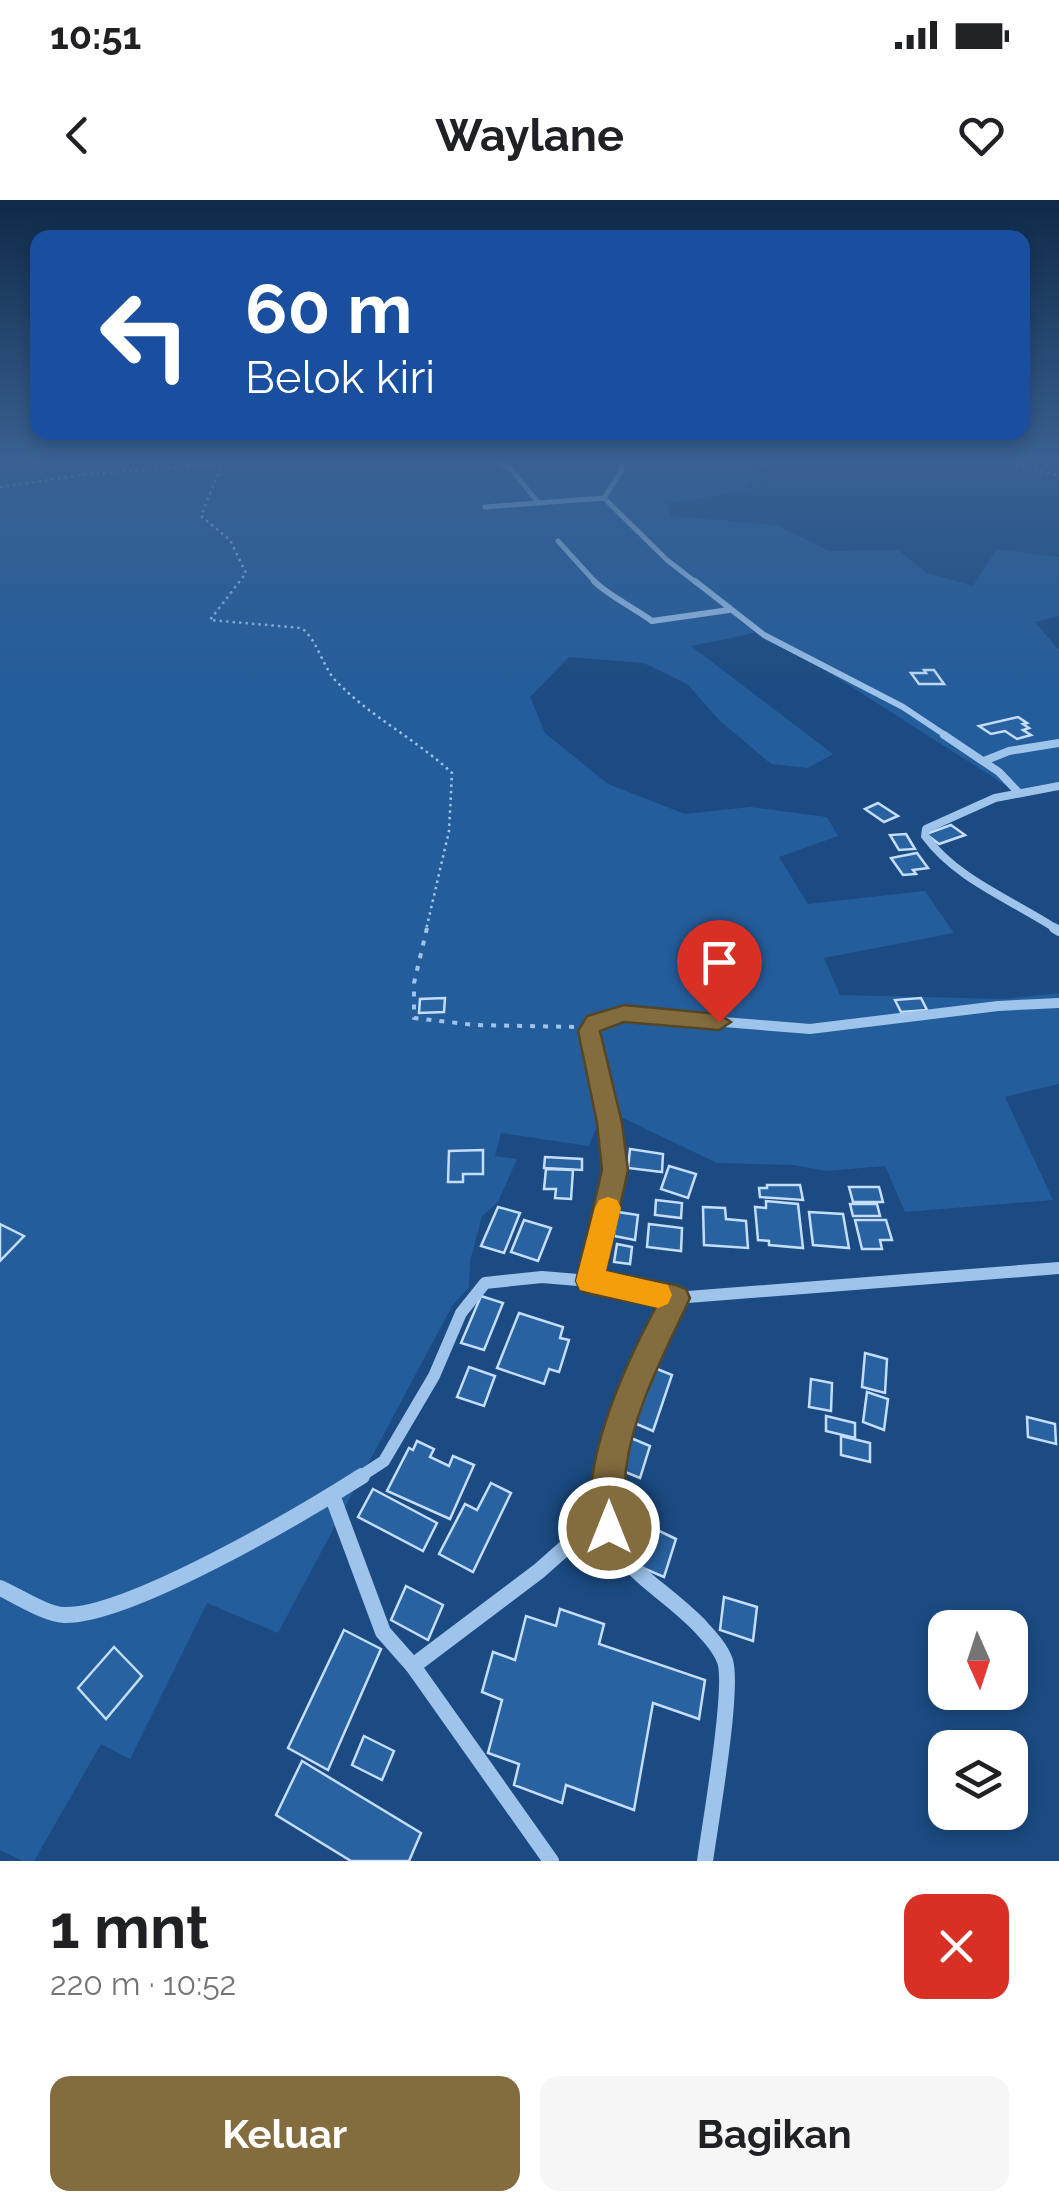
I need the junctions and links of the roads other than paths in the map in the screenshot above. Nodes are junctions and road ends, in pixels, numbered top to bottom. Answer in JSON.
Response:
{"nodes":[{"id":1,"x":646,"y":539,"type":"edge"},
{"id":2,"x":558,"y":541,"type":"dead end"},
{"id":3,"x":729,"y":610,"type":"junction"},
{"id":4,"x":1059,"y":743,"type":"edge"},
{"id":5,"x":984,"y":761,"type":"junction"},
{"id":6,"x":1059,"y":786,"type":"edge"},
{"id":7,"x":1018,"y":792,"type":"junction"},
{"id":8,"x":1059,"y":931,"type":"edge"},
{"id":9,"x":1059,"y":1003,"type":"edge"},
{"id":10,"x":1059,"y":1268,"type":"edge"},
{"id":11,"x":590,"y":1281,"type":"junction"},
{"id":12,"x":676,"y":1298,"type":"junction"},
{"id":13,"x":332,"y":1495,"type":"junction"},
{"id":14,"x":610,"y":1508,"type":"junction"},
{"id":15,"x":0,"y":1588,"type":"edge"},
{"id":16,"x":414,"y":1666,"type":"junction"},
{"id":17,"x":551,"y":1861,"type":"edge"},
{"id":18,"x":705,"y":1861,"type":"edge"}],
"edges":[{"from":1,"to":3,"type":"street"},
{"from":2,"to":3,"type":"street"},
{"from":3,"to":5,"type":"street"},
{"from":4,"to":5,"type":"street"},
{"from":5,"to":7,"type":"street"},
{"from":6,"to":7,"type":"street"},
{"from":7,"to":8,"type":"street"},
{"from":9,"to":11,"type":"street"},
{"from":10,"to":12,"type":"street"},
{"from":11,"to":12,"type":"street"},
{"from":11,"to":13,"type":"street"},
{"from":12,"to":14,"type":"street"},
{"from":13,"to":15,"type":"street"},
{"from":13,"to":16,"type":"street"},
{"from":14,"to":16,"type":"street"},
{"from":14,"to":18,"type":"street"},
{"from":16,"to":17,"type":"street"}]}
